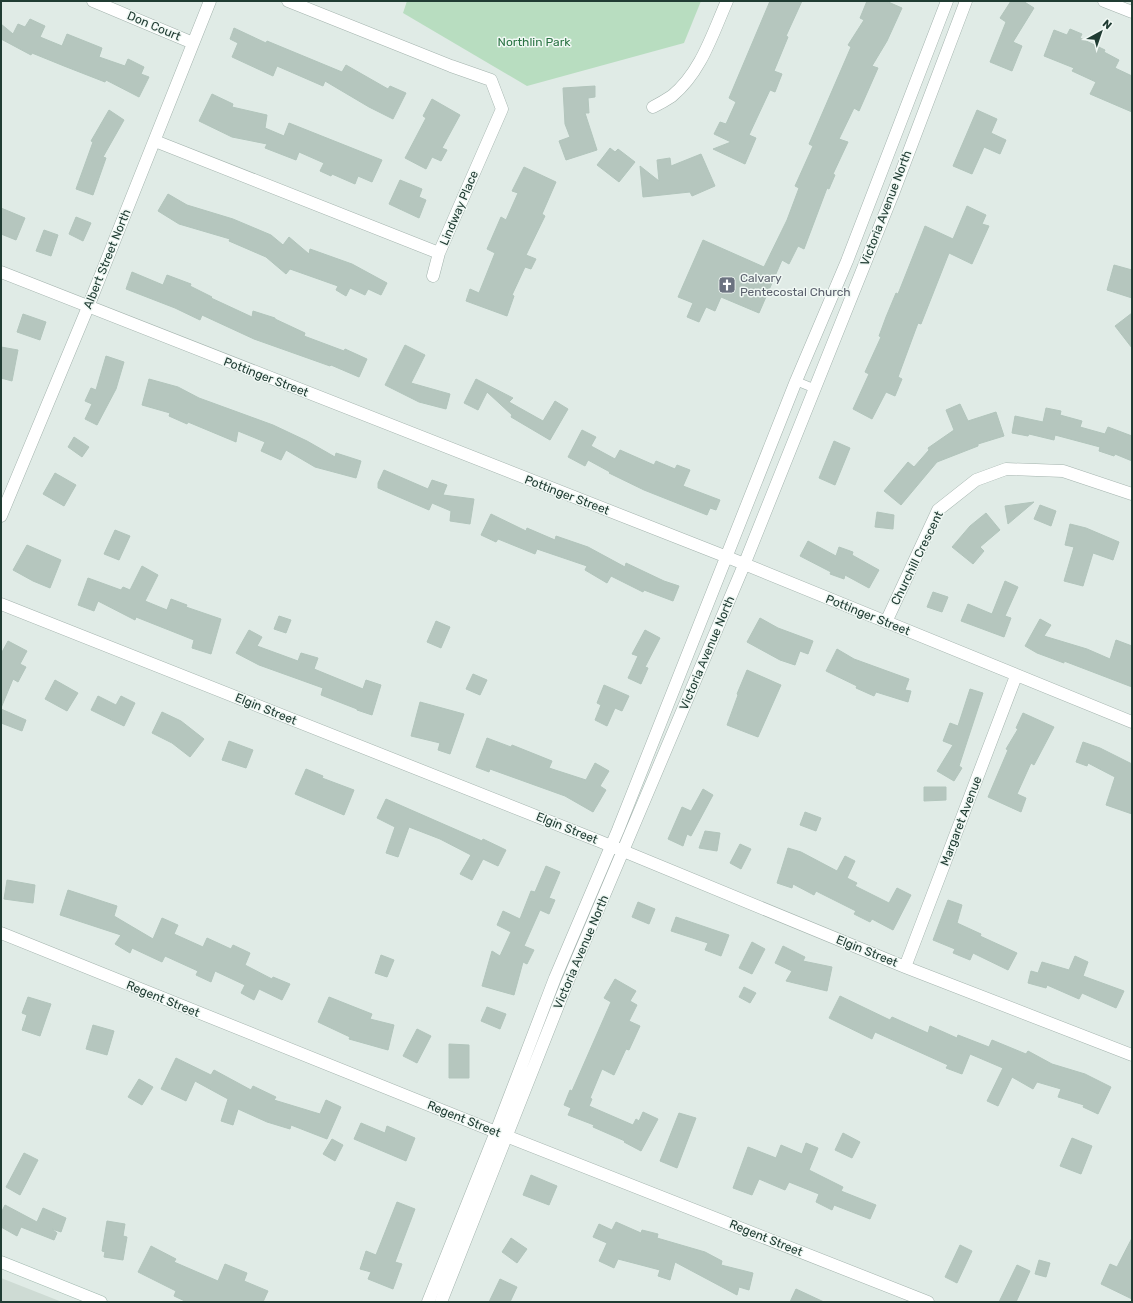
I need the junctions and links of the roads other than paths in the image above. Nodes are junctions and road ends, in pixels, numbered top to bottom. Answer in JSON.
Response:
{"nodes":[{"id":1,"x":93,"y":1,"type":"edge"},
{"id":2,"x":210,"y":1,"type":"edge"},
{"id":3,"x":288,"y":1,"type":"edge"},
{"id":4,"x":726,"y":1,"type":"edge"},
{"id":5,"x":947,"y":1,"type":"edge"},
{"id":6,"x":966,"y":1,"type":"edge"},
{"id":7,"x":1104,"y":1,"type":"edge"},
{"id":8,"x":1132,"y":12,"type":"edge"},
{"id":9,"x":193,"y":43,"type":"junction"},
{"id":10,"x":653,"y":107,"type":"dead end"},
{"id":11,"x":155,"y":141,"type":"junction"},
{"id":12,"x":876,"y":182,"type":"junction"},
{"id":13,"x":894,"y":190,"type":"junction"},
{"id":14,"x":439,"y":253,"type":"junction"},
{"id":15,"x":1,"y":272,"type":"edge"},
{"id":16,"x":433,"y":276,"type":"dead end"},
{"id":17,"x":88,"y":307,"type":"junction"},
{"id":18,"x":796,"y":381,"type":"junction"},
{"id":19,"x":813,"y":388,"type":"junction"},
{"id":20,"x":1132,"y":494,"type":"edge"},
{"id":21,"x":1,"y":516,"type":"edge"},
{"id":22,"x":727,"y":557,"type":"junction"},
{"id":23,"x":744,"y":565,"type":"junction"},
{"id":24,"x":1,"y":604,"type":"edge"},
{"id":25,"x":886,"y":622,"type":"junction"},
{"id":26,"x":1016,"y":676,"type":"junction"},
{"id":27,"x":1132,"y":722,"type":"edge"},
{"id":28,"x":611,"y":846,"type":"junction"},
{"id":29,"x":624,"y":851,"type":"junction"},
{"id":30,"x":1,"y":933,"type":"edge"},
{"id":31,"x":906,"y":967,"type":"junction"},
{"id":32,"x":555,"y":978,"type":"junction"},
{"id":33,"x":568,"y":983,"type":"junction"},
{"id":34,"x":1132,"y":1055,"type":"edge"},
{"id":35,"x":502,"y":1134,"type":"junction"},
{"id":36,"x":1,"y":1262,"type":"edge"},
{"id":37,"x":448,"y":1267,"type":"junction"},
{"id":38,"x":101,"y":1302,"type":"edge"},
{"id":39,"x":428,"y":1302,"type":"edge"},
{"id":40,"x":441,"y":1302,"type":"edge"},
{"id":41,"x":928,"y":1302,"type":"edge"}],
"edges":[{"from":1,"to":9,"type":"street","name":"Don Court"},
{"from":2,"to":9,"type":"street","name":"Albert Street North"},
{"from":3,"to":14,"type":"street","name":"Lindway Place"},
{"from":4,"to":10,"type":"street"},
{"from":5,"to":12,"type":"street","name":"Victoria Avenue North"},
{"from":6,"to":13,"type":"street","name":"Victoria Avenue North"},
{"from":7,"to":8,"type":"street"},
{"from":9,"to":11,"type":"street","name":"Albert Street North"},
{"from":11,"to":14,"type":"street","name":"Lindway Place"},
{"from":11,"to":17,"type":"street","name":"Albert Street North"},
{"from":12,"to":13,"type":"street"},
{"from":12,"to":18,"type":"street","name":"Victoria Avenue North"},
{"from":13,"to":19,"type":"street","name":"Victoria Avenue North"},
{"from":14,"to":16,"type":"street"},
{"from":15,"to":17,"type":"street","name":"Pottinger Street"},
{"from":17,"to":21,"type":"street","name":"Albert Street North"},
{"from":17,"to":22,"type":"street","name":"Pottinger Street"},
{"from":18,"to":19,"type":"lane"},
{"from":18,"to":22,"type":"street","name":"Victoria Avenue North"},
{"from":19,"to":23,"type":"street","name":"Victoria Avenue North"},
{"from":20,"to":25,"type":"street","name":"Churchill Crescent"},
{"from":22,"to":23,"type":"street","name":"Pottinger Street"},
{"from":22,"to":28,"type":"street","name":"Victoria Avenue North"},
{"from":23,"to":25,"type":"street","name":"Pottinger Street"},
{"from":23,"to":29,"type":"street","name":"Victoria Avenue North"},
{"from":24,"to":28,"type":"street","name":"Elgin Street"},
{"from":25,"to":26,"type":"street","name":"Pottinger Street"},
{"from":26,"to":27,"type":"street","name":"Pottinger Street"},
{"from":26,"to":31,"type":"street","name":"Margaret Avenue"},
{"from":28,"to":29,"type":"street","name":"Elgin Street"},
{"from":28,"to":32,"type":"street","name":"Victoria Avenue North"},
{"from":29,"to":31,"type":"street","name":"Elgin Street"},
{"from":29,"to":33,"type":"street","name":"Victoria Avenue North"},
{"from":30,"to":35,"type":"street","name":"Regent Street"},
{"from":31,"to":34,"type":"street","name":"Elgin Street"},
{"from":32,"to":33,"type":"street"},
{"from":32,"to":35,"type":"street","name":"Victoria Avenue North"},
{"from":33,"to":35,"type":"street","name":"Victoria Avenue North"},
{"from":35,"to":37,"type":"street","name":"Victoria Avenue North"},
{"from":35,"to":41,"type":"street","name":"Regent Street"},
{"from":36,"to":38,"type":"street"},
{"from":37,"to":39,"type":"street","name":"Victoria Avenue North"},
{"from":37,"to":40,"type":"street","name":"Victoria Avenue North"}]}
